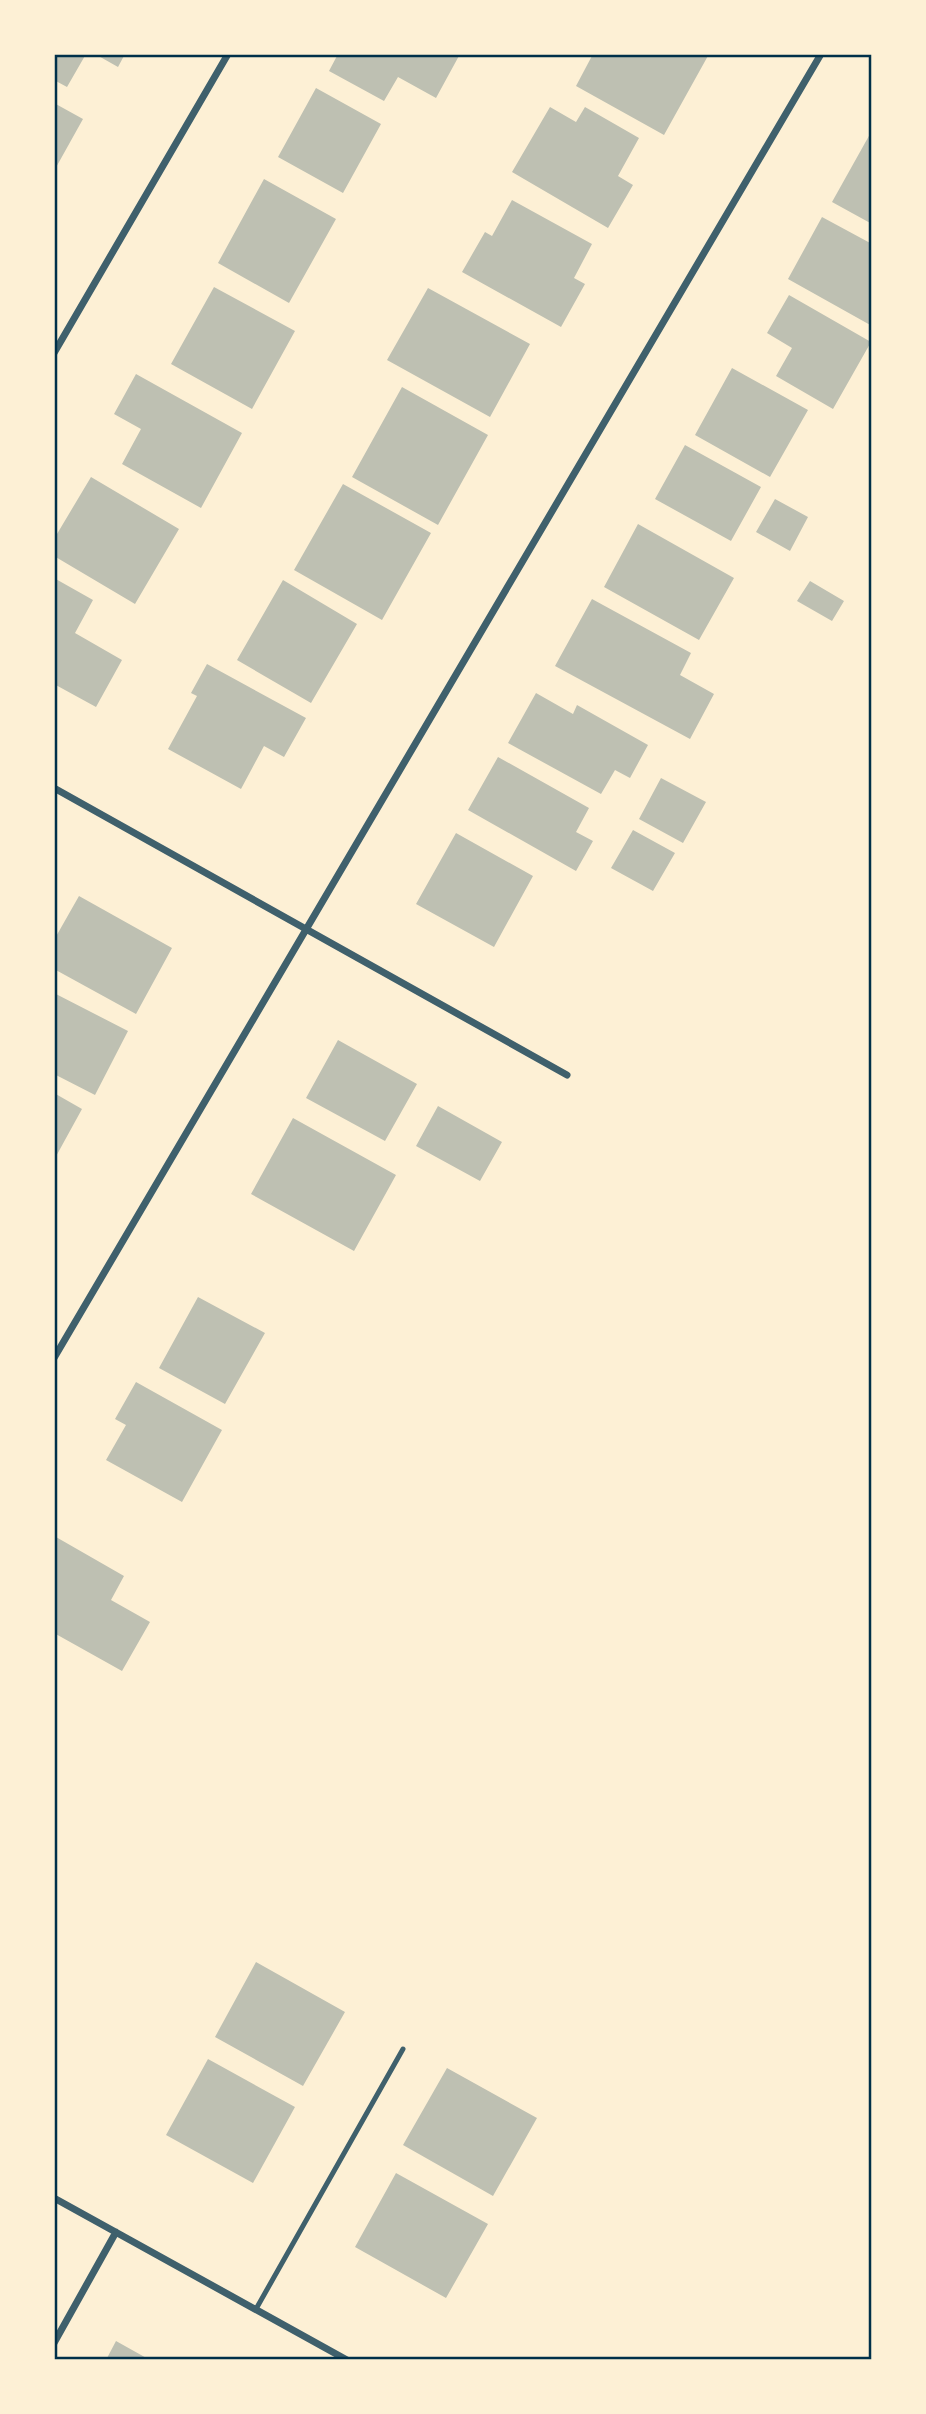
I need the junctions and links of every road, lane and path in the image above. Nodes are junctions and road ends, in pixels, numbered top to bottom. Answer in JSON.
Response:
{"nodes":[{"id":1,"x":228,"y":54,"type":"edge"},
{"id":2,"x":821,"y":54,"type":"edge"},
{"id":3,"x":54,"y":353,"type":"edge"},
{"id":4,"x":54,"y":788,"type":"edge"},
{"id":5,"x":306,"y":929,"type":"junction"},
{"id":6,"x":567,"y":1075,"type":"dead end"},
{"id":7,"x":54,"y":1358,"type":"edge"},
{"id":8,"x":403,"y":2049,"type":"dead end"},
{"id":9,"x":54,"y":2198,"type":"edge"},
{"id":10,"x":116,"y":2232,"type":"junction"},
{"id":11,"x":256,"y":2309,"type":"junction"},
{"id":12,"x":54,"y":2343,"type":"edge"},
{"id":13,"x":347,"y":2360,"type":"edge"}],
"edges":[{"from":1,"to":3,"type":"street"},
{"from":2,"to":5,"type":"street"},
{"from":4,"to":5,"type":"street"},
{"from":5,"to":6,"type":"street"},
{"from":5,"to":7,"type":"street"},
{"from":8,"to":11,"type":"lane"},
{"from":9,"to":10,"type":"street"},
{"from":10,"to":11,"type":"street"},
{"from":10,"to":12,"type":"street"},
{"from":11,"to":13,"type":"street"}]}
